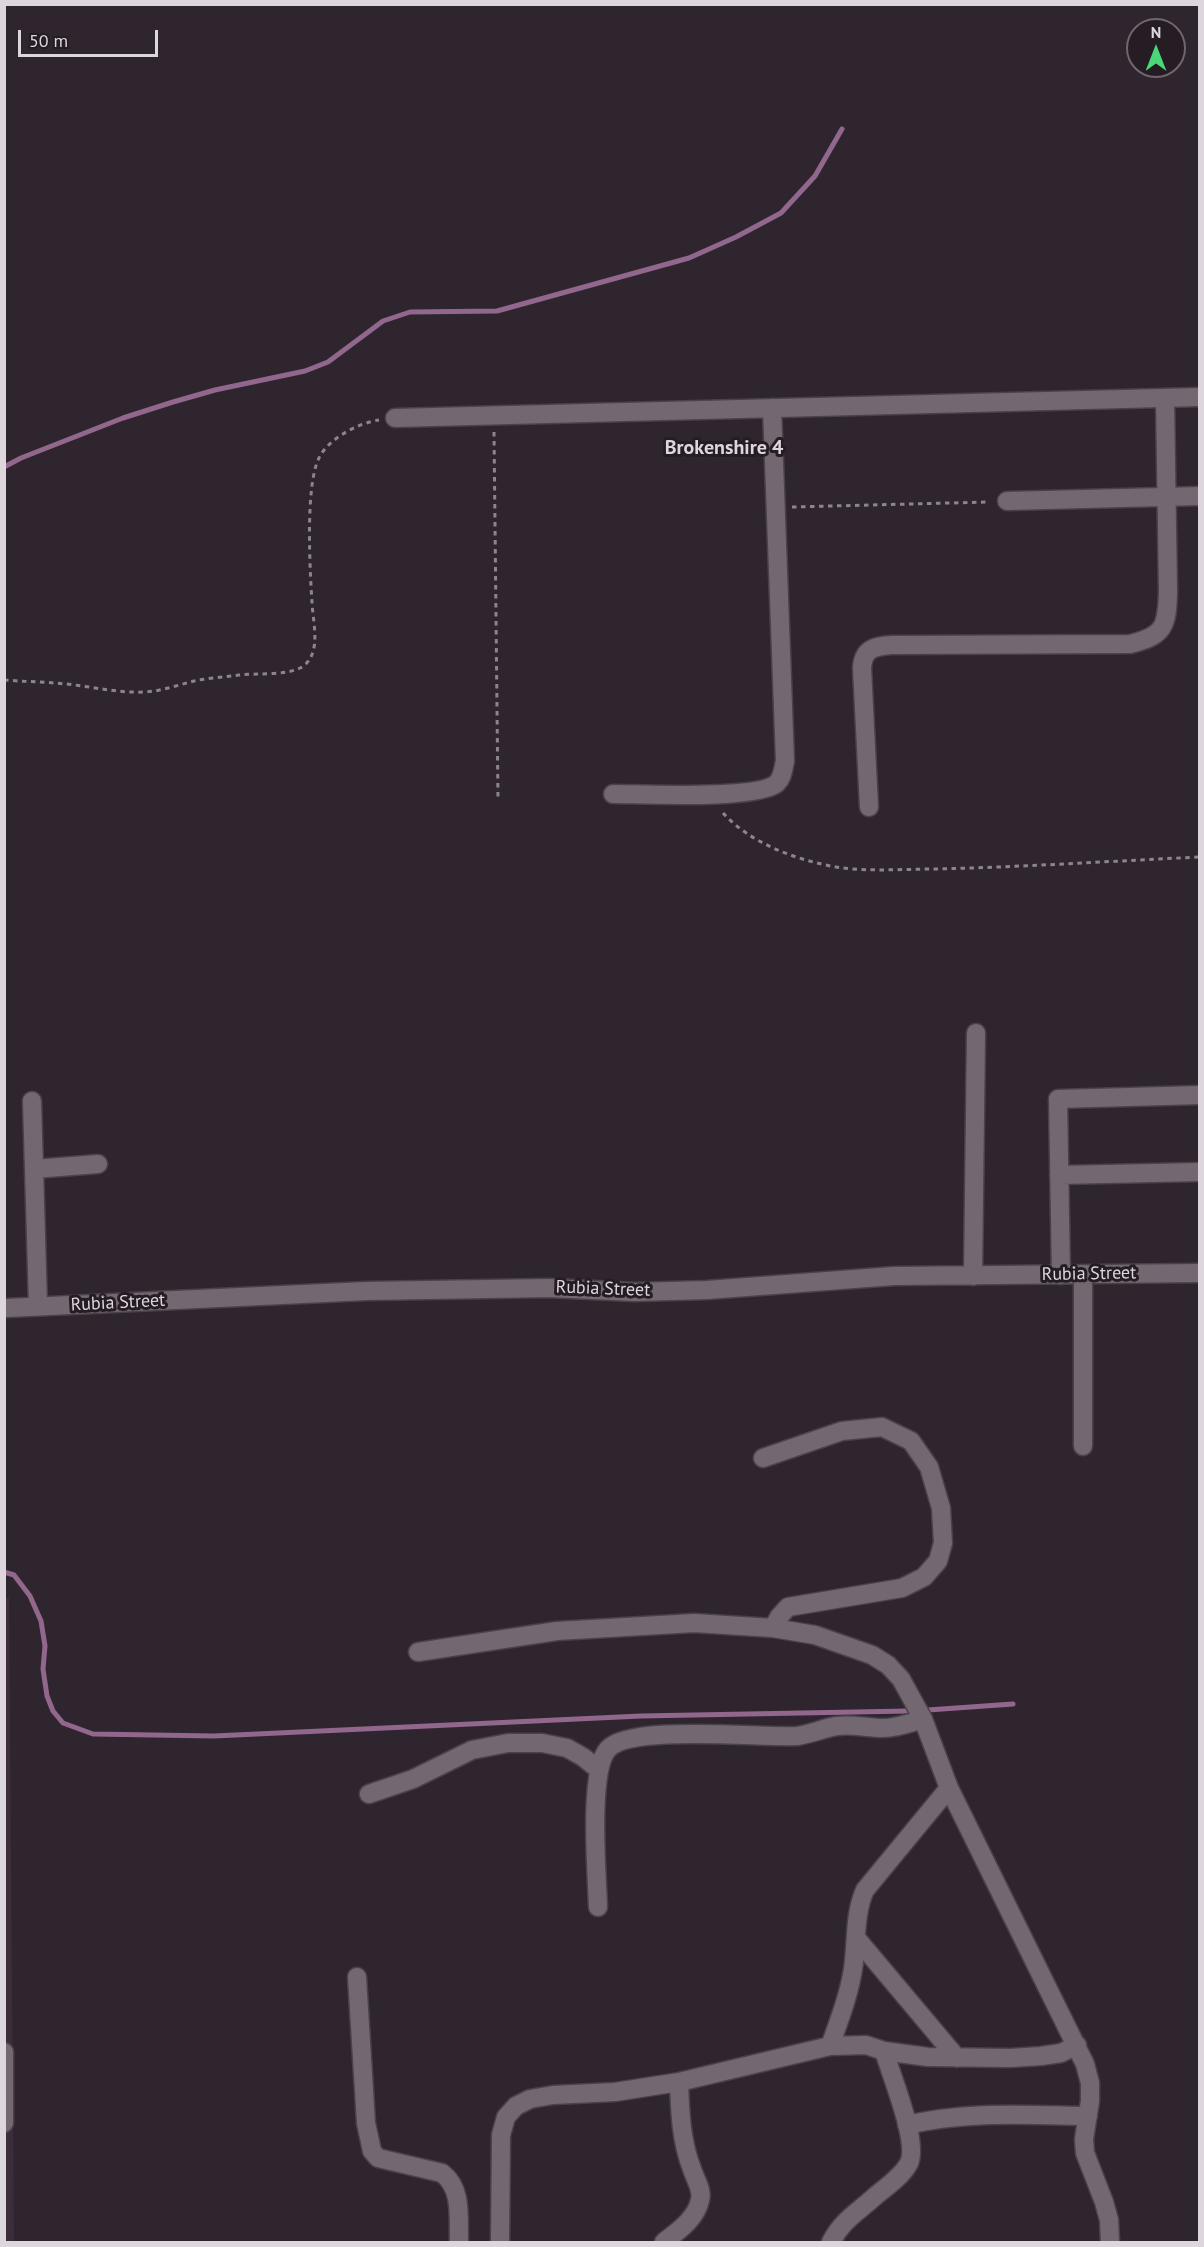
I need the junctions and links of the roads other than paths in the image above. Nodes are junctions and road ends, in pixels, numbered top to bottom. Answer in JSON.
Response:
{"nodes":[{"id":1,"x":1200,"y":397,"type":"edge"},
{"id":2,"x":1165,"y":398,"type":"junction"},
{"id":3,"x":772,"y":408,"type":"junction"},
{"id":4,"x":395,"y":418,"type":"road end"},
{"id":5,"x":1200,"y":496,"type":"edge"},
{"id":6,"x":1167,"y":497,"type":"junction"},
{"id":7,"x":1007,"y":501,"type":"road end"},
{"id":8,"x":613,"y":794,"type":"dead end"},
{"id":9,"x":869,"y":807,"type":"dead end"},
{"id":10,"x":976,"y":1033,"type":"dead end"},
{"id":11,"x":1200,"y":1095,"type":"edge"},
{"id":12,"x":32,"y":1101,"type":"dead end"},
{"id":13,"x":98,"y":1164,"type":"dead end"},
{"id":14,"x":34,"y":1169,"type":"junction"},
{"id":15,"x":1200,"y":1172,"type":"edge"},
{"id":16,"x":1059,"y":1175,"type":"junction"},
{"id":17,"x":1200,"y":1273,"type":"edge"},
{"id":18,"x":1061,"y":1275,"type":"junction"},
{"id":19,"x":1083,"y":1275,"type":"junction"},
{"id":20,"x":973,"y":1276,"type":"junction"},
{"id":21,"x":38,"y":1306,"type":"junction"},
{"id":22,"x":7,"y":1308,"type":"dead end"},
{"id":23,"x":1083,"y":1446,"type":"dead end"},
{"id":24,"x":763,"y":1458,"type":"dead end"},
{"id":25,"x":773,"y":1629,"type":"junction"},
{"id":26,"x":418,"y":1652,"type":"dead end"},
{"id":27,"x":923,"y":1719,"type":"junction"},
{"id":28,"x":598,"y":1769,"type":"junction"},
{"id":29,"x":949,"y":1788,"type":"junction"},
{"id":30,"x":369,"y":1794,"type":"dead end"},
{"id":31,"x":598,"y":1907,"type":"dead end"},
{"id":32,"x":857,"y":1939,"type":"junction"},
{"id":33,"x":357,"y":1977,"type":"dead end"},
{"id":34,"x":1077,"y":2045,"type":"junction"},
{"id":35,"x":830,"y":2046,"type":"junction"},
{"id":36,"x":884,"y":2051,"type":"junction"},
{"id":37,"x":4,"y":2052,"type":"edge"},
{"id":38,"x":957,"y":2058,"type":"junction"},
{"id":39,"x":679,"y":2082,"type":"junction"},
{"id":40,"x":5,"y":2106,"type":"edge"},
{"id":41,"x":1088,"y":2116,"type":"junction"},
{"id":42,"x":4,"y":2123,"type":"edge"},
{"id":43,"x":907,"y":2125,"type":"junction"},
{"id":44,"x":459,"y":2242,"type":"edge"},
{"id":45,"x":500,"y":2242,"type":"edge"},
{"id":46,"x":664,"y":2242,"type":"edge"},
{"id":47,"x":831,"y":2242,"type":"edge"},
{"id":48,"x":1110,"y":2242,"type":"edge"}],
"edges":[{"from":1,"to":2,"type":"street"},
{"from":2,"to":3,"type":"street"},
{"from":2,"to":6,"type":"street"},
{"from":3,"to":4,"type":"street"},
{"from":3,"to":8,"type":"street"},
{"from":5,"to":6,"type":"street"},
{"from":6,"to":7,"type":"street"},
{"from":6,"to":9,"type":"street"},
{"from":10,"to":20,"type":"street"},
{"from":11,"to":16,"type":"street"},
{"from":12,"to":14,"type":"street"},
{"from":13,"to":14,"type":"street"},
{"from":14,"to":21,"type":"street"},
{"from":15,"to":16,"type":"street"},
{"from":16,"to":18,"type":"street"},
{"from":17,"to":19,"type":"street","name":"Rubia Street"},
{"from":18,"to":19,"type":"street","name":"Rubia Street"},
{"from":18,"to":20,"type":"street","name":"Rubia Street"},
{"from":19,"to":23,"type":"street"},
{"from":20,"to":21,"type":"street","name":"Rubia Street"},
{"from":21,"to":22,"type":"street","name":"Rubia Street"},
{"from":24,"to":25,"type":"street"},
{"from":25,"to":26,"type":"street"},
{"from":25,"to":27,"type":"street"},
{"from":27,"to":28,"type":"street"},
{"from":27,"to":29,"type":"street"},
{"from":28,"to":30,"type":"street"},
{"from":28,"to":31,"type":"street"},
{"from":29,"to":32,"type":"street"},
{"from":29,"to":34,"type":"street"},
{"from":32,"to":35,"type":"street"},
{"from":32,"to":38,"type":"street"},
{"from":33,"to":44,"type":"street"},
{"from":34,"to":38,"type":"street"},
{"from":34,"to":41,"type":"street"},
{"from":35,"to":36,"type":"street"},
{"from":35,"to":39,"type":"street"},
{"from":36,"to":38,"type":"street"},
{"from":36,"to":43,"type":"street"},
{"from":37,"to":40,"type":"street"},
{"from":39,"to":45,"type":"street"},
{"from":39,"to":46,"type":"street"},
{"from":40,"to":42,"type":"street"},
{"from":41,"to":43,"type":"street"},
{"from":41,"to":48,"type":"street"},
{"from":43,"to":47,"type":"street"}]}
